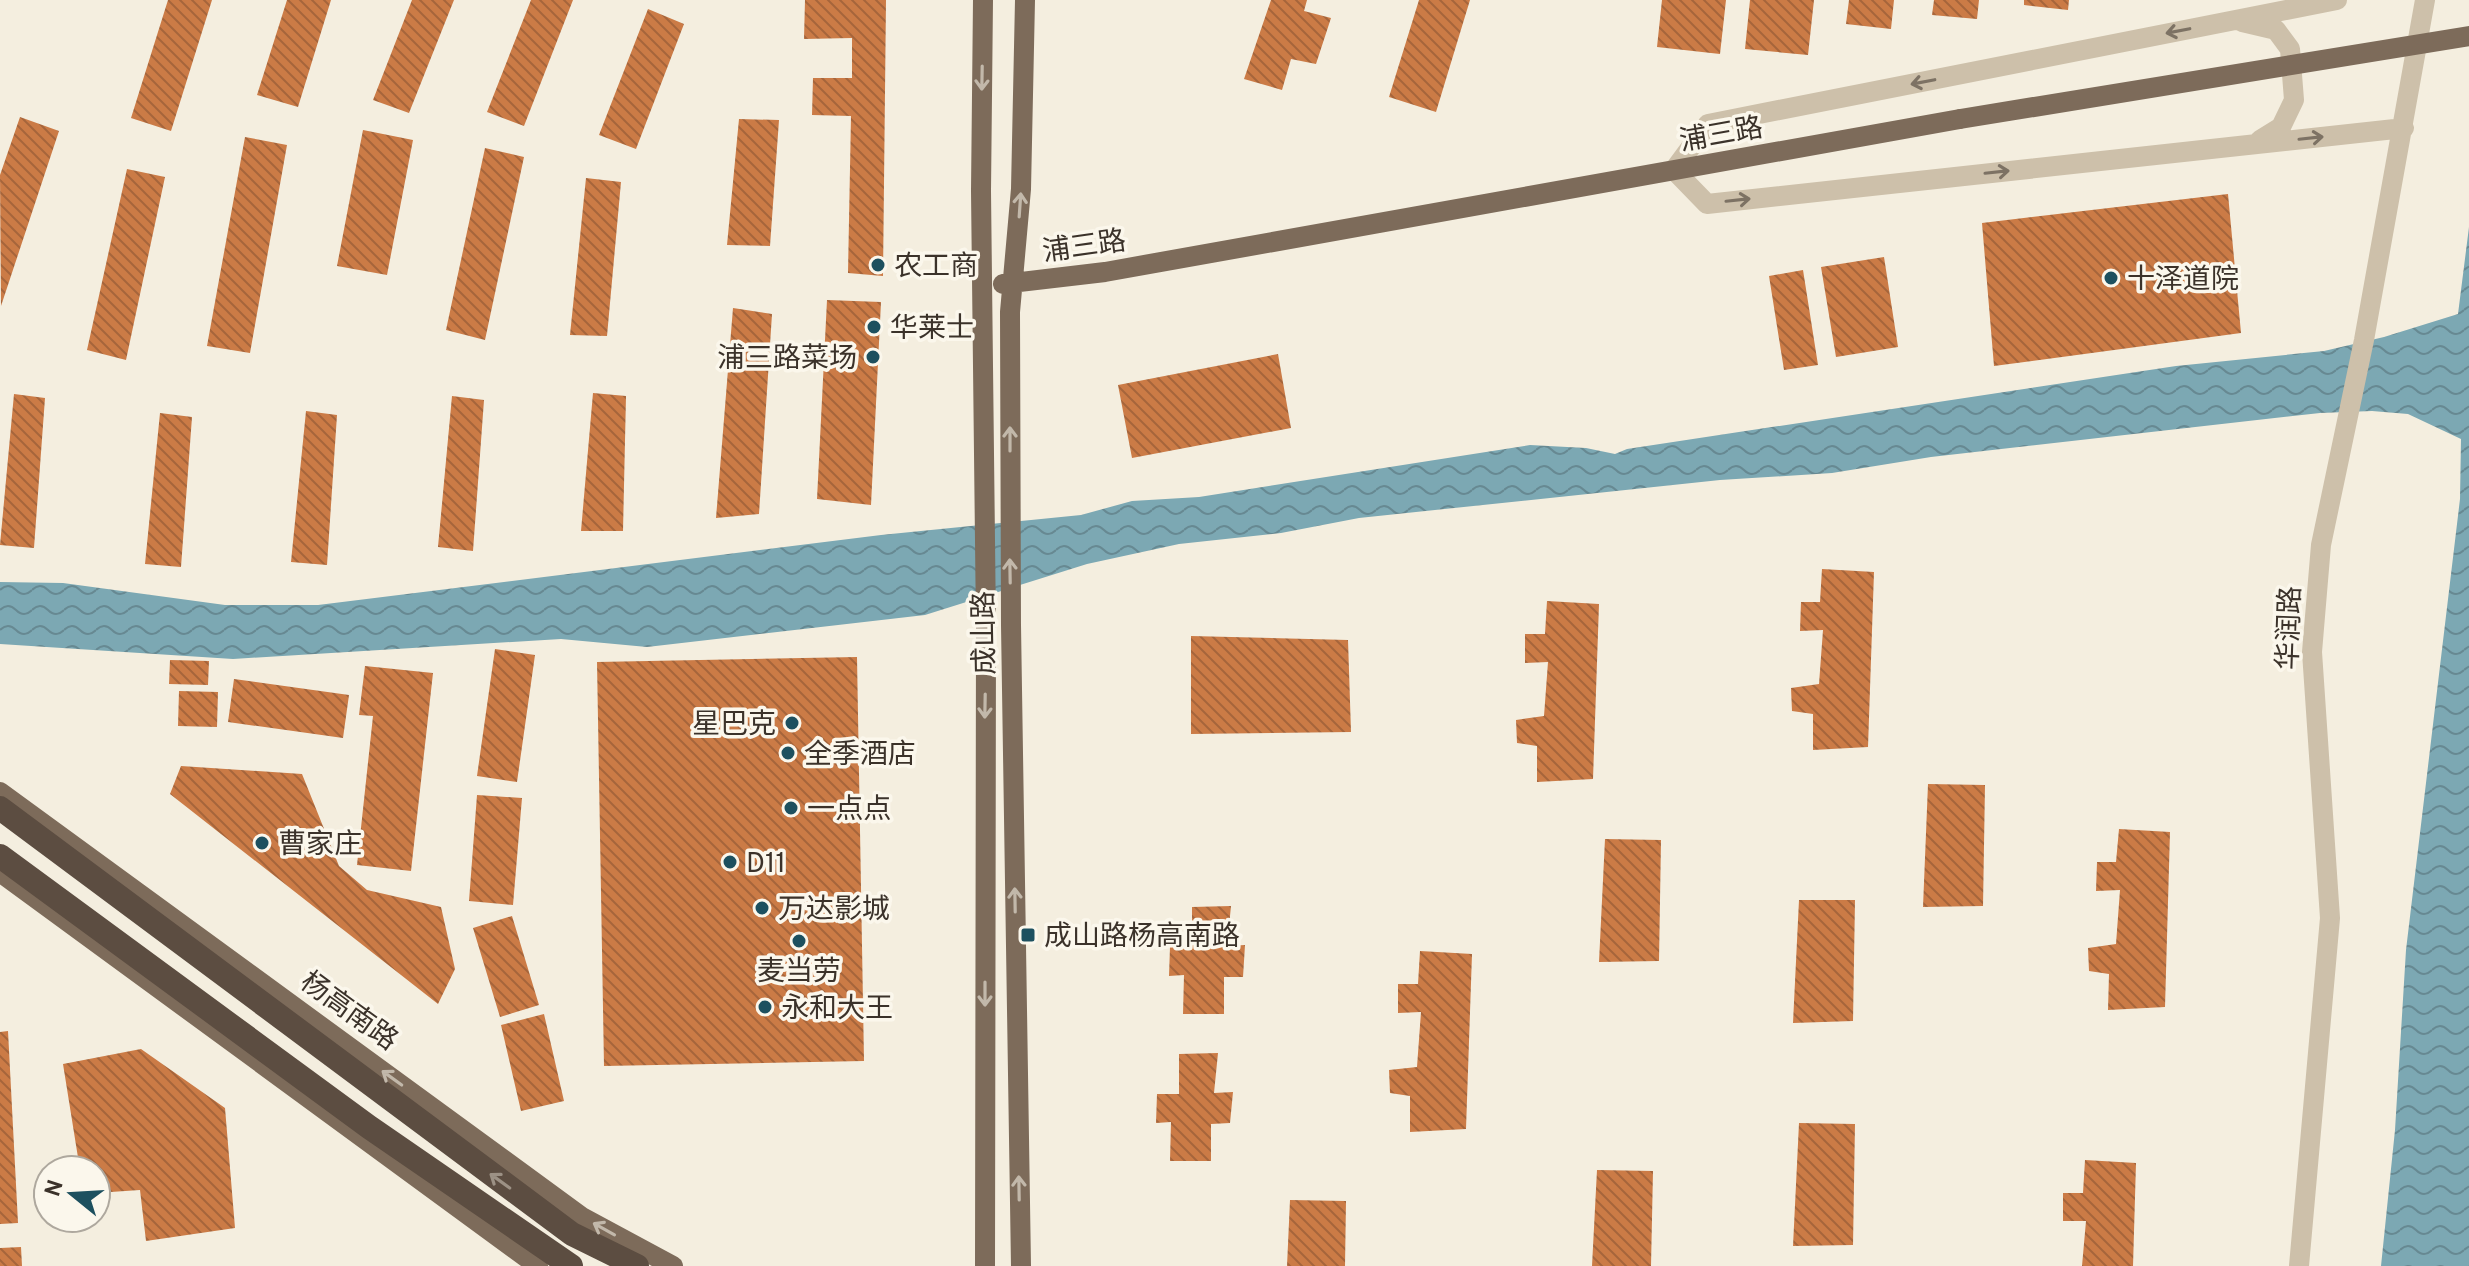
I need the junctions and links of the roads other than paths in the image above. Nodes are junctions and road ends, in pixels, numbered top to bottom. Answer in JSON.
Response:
{"nodes":[{"id":1,"x":983,"y":0,"type":"edge"},
{"id":2,"x":1025,"y":0,"type":"edge"},
{"id":3,"x":2337,"y":0,"type":"edge"},
{"id":4,"x":2425,"y":0,"type":"edge"},
{"id":5,"x":2234,"y":20,"type":"junction"},
{"id":6,"x":2469,"y":36,"type":"edge"},
{"id":7,"x":2404,"y":128,"type":"junction"},
{"id":8,"x":2253,"y":144,"type":"junction"},
{"id":9,"x":1674,"y":170,"type":"junction"},
{"id":10,"x":1013,"y":283,"type":"junction"},
{"id":11,"x":983,"y":286,"type":"junction"},
{"id":12,"x":0,"y":792,"type":"edge"},
{"id":13,"x":0,"y":808,"type":"edge"},
{"id":14,"x":0,"y":856,"type":"edge"},
{"id":15,"x":0,"y":872,"type":"edge"},
{"id":16,"x":538,"y":1266,"type":"edge"},
{"id":17,"x":571,"y":1266,"type":"edge"},
{"id":18,"x":637,"y":1266,"type":"edge"},
{"id":19,"x":673,"y":1266,"type":"edge"},
{"id":20,"x":985,"y":1266,"type":"edge"},
{"id":21,"x":1021,"y":1266,"type":"edge"},
{"id":22,"x":2299,"y":1266,"type":"edge"}],
"edges":[{"from":1,"to":11,"type":"main road","name":"成山路","one_way":true},
{"from":10,"to":2,"type":"main road","name":"成山路","one_way":true},
{"from":3,"to":5,"type":"street"},
{"from":4,"to":7,"type":"street","name":"华润路"},
{"from":5,"to":8,"type":"street"},
{"from":5,"to":9,"type":"street","one_way":true},
{"from":6,"to":9,"type":"main road","name":"浦三路","bridge":true},
{"from":8,"to":7,"type":"street","one_way":true},
{"from":7,"to":22,"type":"street","name":"华润路"},
{"from":9,"to":8,"type":"street","one_way":true},
{"from":9,"to":10,"type":"main road","name":"浦三路"},
{"from":10,"to":11,"type":"main road","name":"浦三路"},
{"from":21,"to":10,"type":"main road","name":"成山路","one_way":true},
{"from":11,"to":20,"type":"main road","name":"成山路","one_way":true},
{"from":19,"to":12,"type":"main road","name":"杨高南路","one_way":true},
{"from":18,"to":13,"type":"highway","name":"杨高南路","one_way":true},
{"from":14,"to":17,"type":"highway"},
{"from":15,"to":16,"type":"main road"}]}
